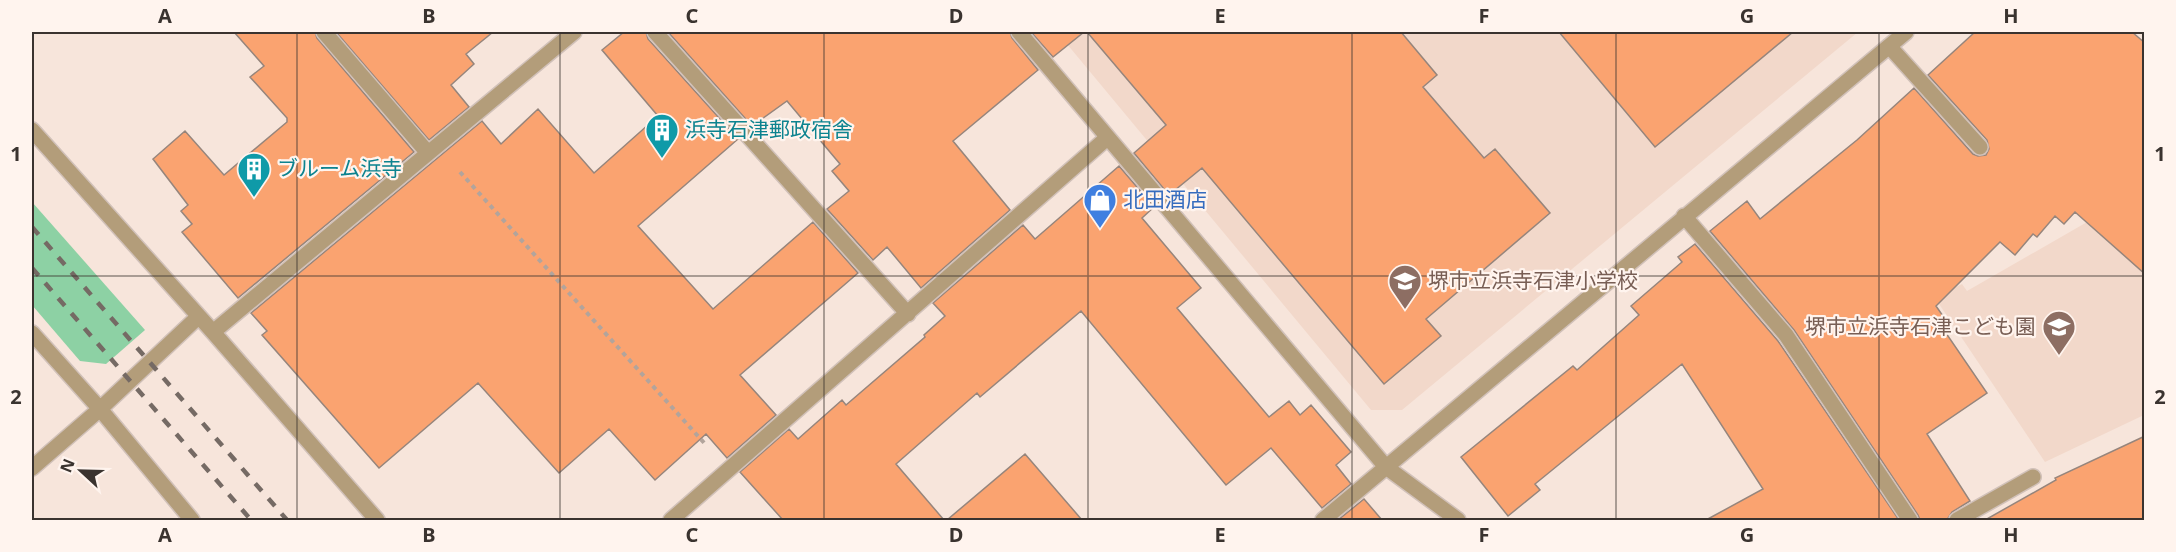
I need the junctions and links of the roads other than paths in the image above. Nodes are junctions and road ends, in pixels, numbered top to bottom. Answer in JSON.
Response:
{"nodes":[{"id":1,"x":324,"y":32,"type":"edge"},
{"id":2,"x":574,"y":32,"type":"edge"},
{"id":3,"x":655,"y":32,"type":"edge"},
{"id":4,"x":1019,"y":32,"type":"edge"},
{"id":5,"x":1906,"y":32,"type":"edge"},
{"id":6,"x":1889,"y":46,"type":"junction"},
{"id":7,"x":32,"y":130,"type":"edge"},
{"id":8,"x":1107,"y":138,"type":"junction"},
{"id":9,"x":1980,"y":147,"type":"dead end"},
{"id":10,"x":432,"y":149,"type":"junction"},
{"id":11,"x":1684,"y":216,"type":"junction"},
{"id":12,"x":908,"y":314,"type":"junction"},
{"id":13,"x":198,"y":317,"type":"junction"},
{"id":14,"x":213,"y":332,"type":"junction"},
{"id":15,"x":32,"y":333,"type":"edge"},
{"id":16,"x":100,"y":409,"type":"junction"},
{"id":17,"x":1386,"y":467,"type":"junction"},
{"id":18,"x":32,"y":468,"type":"edge"},
{"id":19,"x":2033,"y":477,"type":"dead end"},
{"id":20,"x":192,"y":520,"type":"edge"},
{"id":21,"x":377,"y":520,"type":"edge"},
{"id":22,"x":671,"y":520,"type":"edge"},
{"id":23,"x":1323,"y":520,"type":"edge"},
{"id":24,"x":1458,"y":520,"type":"edge"},
{"id":25,"x":1910,"y":520,"type":"edge"},
{"id":26,"x":1957,"y":520,"type":"edge"}],
"edges":[{"from":1,"to":10,"type":"street"},
{"from":2,"to":10,"type":"street"},
{"from":3,"to":12,"type":"street"},
{"from":4,"to":8,"type":"street"},
{"from":5,"to":6,"type":"street"},
{"from":6,"to":9,"type":"street"},
{"from":6,"to":11,"type":"street"},
{"from":7,"to":13,"type":"street"},
{"from":8,"to":12,"type":"street"},
{"from":8,"to":17,"type":"street"},
{"from":10,"to":14,"type":"street"},
{"from":11,"to":17,"type":"street"},
{"from":11,"to":25,"type":"street"},
{"from":12,"to":22,"type":"street"},
{"from":13,"to":14,"type":"street"},
{"from":13,"to":16,"type":"street"},
{"from":14,"to":21,"type":"street"},
{"from":15,"to":16,"type":"street"},
{"from":16,"to":18,"type":"street"},
{"from":16,"to":20,"type":"street"},
{"from":17,"to":23,"type":"street"},
{"from":17,"to":24,"type":"street"},
{"from":19,"to":26,"type":"street"}]}
